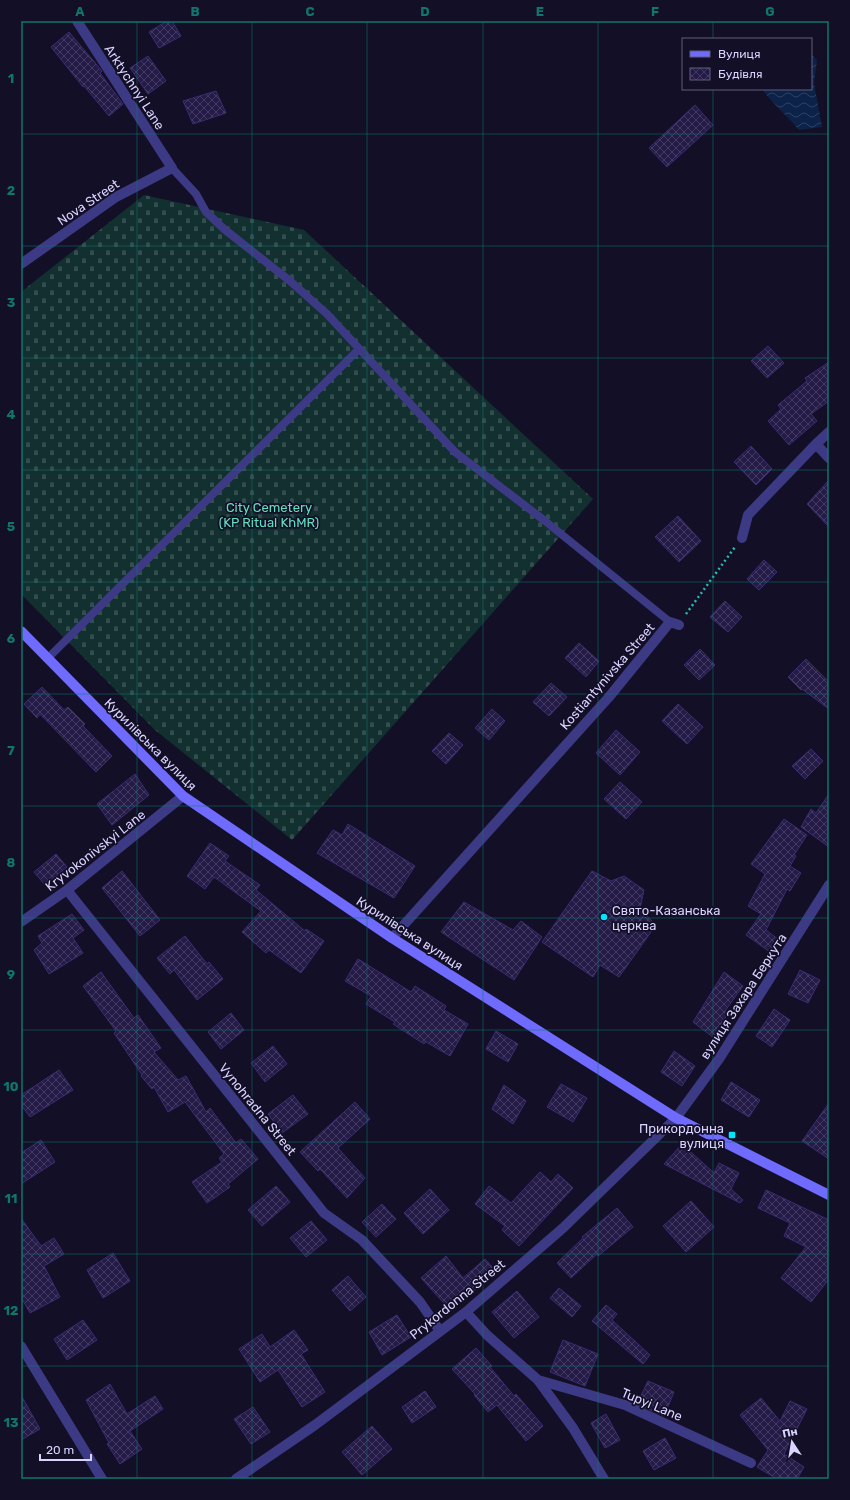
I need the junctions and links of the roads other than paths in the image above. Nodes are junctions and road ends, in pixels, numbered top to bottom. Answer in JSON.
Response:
{"nodes":[{"id":1,"x":76,"y":21,"type":"edge"},
{"id":2,"x":172,"y":168,"type":"junction"},
{"id":3,"x":21,"y":264,"type":"edge"},
{"id":4,"x":359,"y":349,"type":"junction"},
{"id":5,"x":829,"y":432,"type":"edge"},
{"id":6,"x":816,"y":444,"type":"junction"},
{"id":7,"x":829,"y":458,"type":"edge"},
{"id":8,"x":742,"y":538,"type":"road end"},
{"id":9,"x":674,"y":623,"type":"joint"},
{"id":10,"x":21,"y":631,"type":"edge"},
{"id":11,"x":48,"y":659,"type":"junction"},
{"id":12,"x":183,"y":796,"type":"junction"},
{"id":13,"x":829,"y":886,"type":"edge"},
{"id":14,"x":67,"y":890,"type":"junction"},
{"id":15,"x":21,"y":922,"type":"edge"},
{"id":16,"x":392,"y":938,"type":"junction"},
{"id":17,"x":676,"y":1118,"type":"junction"},
{"id":18,"x":829,"y":1195,"type":"edge"},
{"id":19,"x":466,"y":1312,"type":"junction"},
{"id":20,"x":440,"y":1331,"type":"junction"},
{"id":21,"x":21,"y":1346,"type":"edge"},
{"id":22,"x":538,"y":1380,"type":"junction"},
{"id":23,"x":751,"y":1463,"type":"dead end"},
{"id":24,"x":102,"y":1479,"type":"edge"},
{"id":25,"x":236,"y":1479,"type":"edge"},
{"id":26,"x":604,"y":1479,"type":"edge"}],
"edges":[{"from":1,"to":2,"type":"street","name":"Arktychnyi Lane"},
{"from":2,"to":3,"type":"street","name":"Nova Street"},
{"from":2,"to":4,"type":"lane"},
{"from":4,"to":9,"type":"lane"},
{"from":4,"to":11,"type":"lane"},
{"from":5,"to":6,"type":"street"},
{"from":6,"to":7,"type":"street"},
{"from":6,"to":8,"type":"street"},
{"from":9,"to":16,"type":"street","name":"Kostiantynivska Street"},
{"from":10,"to":11,"type":"main road","name":"Курилівська вулиця"},
{"from":11,"to":12,"type":"main road","name":"Курилівська вулиця"},
{"from":12,"to":14,"type":"street","name":"Kryvokonivskyi Lane"},
{"from":12,"to":16,"type":"main road","name":"Курилівська вулиця"},
{"from":13,"to":17,"type":"street","name":"вулиця Захара Беркута"},
{"from":14,"to":15,"type":"street","name":"Kryvokonivskyi Lane"},
{"from":14,"to":20,"type":"street","name":"Vynohradna Street"},
{"from":16,"to":17,"type":"main road","name":"Курилівська вулиця"},
{"from":17,"to":18,"type":"main road","name":"Курилівська вулиця"},
{"from":17,"to":19,"type":"street","name":"Prykordonna Street"},
{"from":19,"to":20,"type":"street","name":"Prykordonna Street"},
{"from":19,"to":22,"type":"street"},
{"from":20,"to":25,"type":"street","name":"Prykordonna Street"},
{"from":21,"to":24,"type":"street"},
{"from":22,"to":23,"type":"street","name":"Tupyi Lane"},
{"from":22,"to":26,"type":"street"}]}
